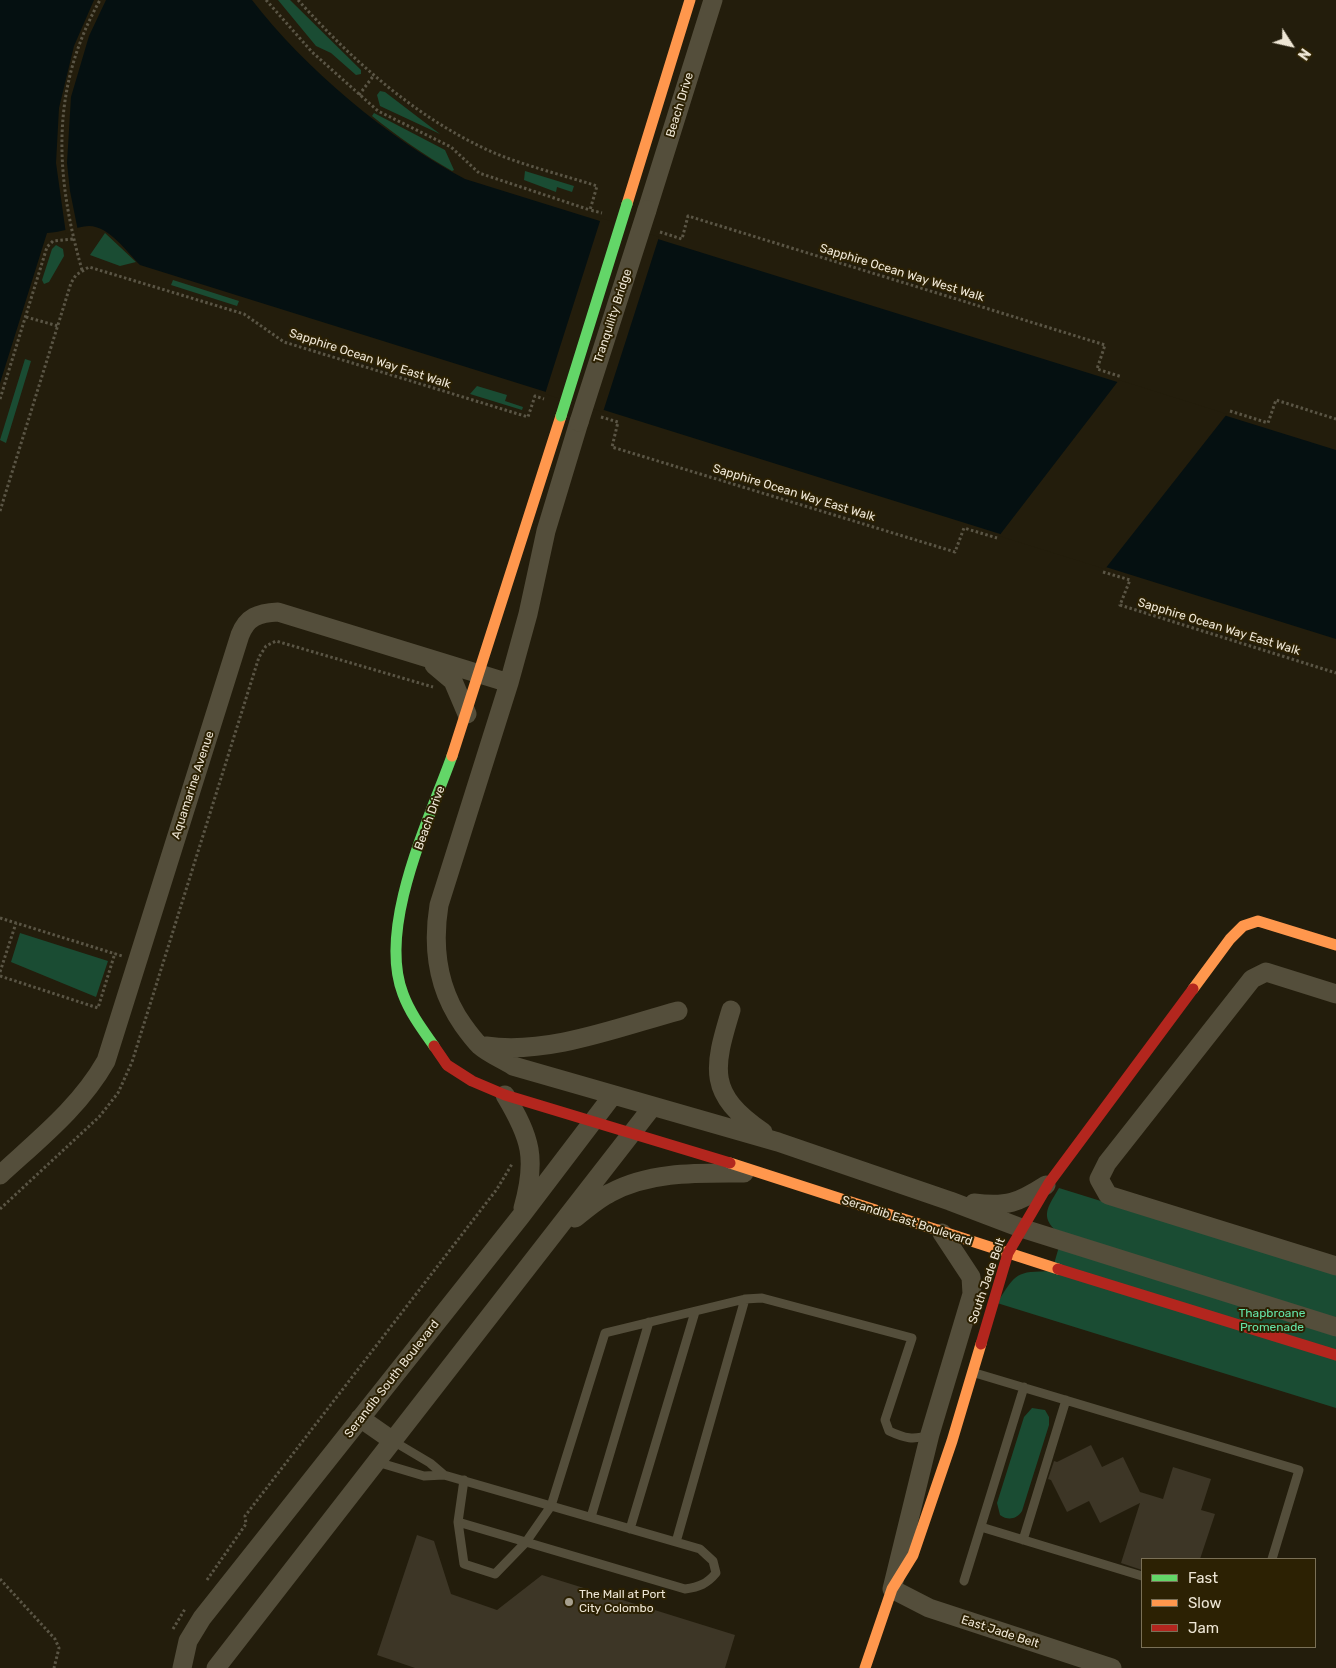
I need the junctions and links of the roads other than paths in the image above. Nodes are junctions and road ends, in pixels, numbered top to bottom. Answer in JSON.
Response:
{"nodes":[{"id":1,"x":690,"y":0,"type":"edge"},
{"id":2,"x":713,"y":0,"type":"edge"},
{"id":3,"x":627,"y":204,"type":"joint"},
{"id":4,"x":647,"y":210,"type":"joint"},
{"id":5,"x":560,"y":416,"type":"joint"},
{"id":6,"x":423,"y":657,"type":"junction"},
{"id":7,"x":478,"y":675,"type":"junction"},
{"id":8,"x":509,"y":683,"type":"junction"},
{"id":9,"x":467,"y":714,"type":"junction"},
{"id":10,"x":1336,"y":945,"type":"edge"},
{"id":11,"x":1336,"y":994,"type":"edge"},
{"id":12,"x":731,"y":1010,"type":"dead end"},
{"id":13,"x":678,"y":1011,"type":"dead end"},
{"id":14,"x":480,"y":1046,"type":"junction"},
{"id":15,"x":505,"y":1095,"type":"junction"},
{"id":16,"x":613,"y":1095,"type":"junction"},
{"id":17,"x":653,"y":1106,"type":"junction"},
{"id":18,"x":593,"y":1121,"type":"junction"},
{"id":19,"x":632,"y":1133,"type":"junction"},
{"id":20,"x":778,"y":1142,"type":"junction"},
{"id":21,"x":760,"y":1173,"type":"junction"},
{"id":22,"x":0,"y":1175,"type":"edge"},
{"id":23,"x":1048,"y":1183,"type":"junction"},
{"id":24,"x":950,"y":1201,"type":"junction"},
{"id":25,"x":521,"y":1216,"type":"junction"},
{"id":26,"x":1021,"y":1228,"type":"junction"},
{"id":27,"x":557,"y":1231,"type":"junction"},
{"id":28,"x":942,"y":1233,"type":"junction"},
{"id":29,"x":1008,"y":1253,"type":"junction"},
{"id":30,"x":1336,"y":1266,"type":"edge"},
{"id":31,"x":744,"y":1299,"type":"junction"},
{"id":32,"x":695,"y":1312,"type":"junction"},
{"id":33,"x":649,"y":1322,"type":"junction"},
{"id":34,"x":1336,"y":1327,"type":"edge"},
{"id":35,"x":1336,"y":1355,"type":"edge"},
{"id":36,"x":972,"y":1372,"type":"junction"},
{"id":37,"x":1024,"y":1387,"type":"junction"},
{"id":38,"x":1066,"y":1400,"type":"junction"},
{"id":39,"x":360,"y":1418,"type":"junction"},
{"id":40,"x":941,"y":1438,"type":"junction"},
{"id":41,"x":393,"y":1441,"type":"junction"},
{"id":42,"x":376,"y":1462,"type":"junction"},
{"id":43,"x":444,"y":1474,"type":"junction"},
{"id":44,"x":464,"y":1480,"type":"junction"},
{"id":45,"x":551,"y":1506,"type":"junction"},
{"id":46,"x":591,"y":1517,"type":"junction"},
{"id":47,"x":458,"y":1522,"type":"junction"},
{"id":48,"x":981,"y":1527,"type":"junction"},
{"id":49,"x":630,"y":1529,"type":"junction"},
{"id":50,"x":1023,"y":1540,"type":"junction"},
{"id":51,"x":526,"y":1542,"type":"junction"},
{"id":52,"x":676,"y":1542,"type":"junction"},
{"id":53,"x":1272,"y":1558,"type":"edge"},
{"id":54,"x":1141,"y":1576,"type":"edge"},
{"id":55,"x":964,"y":1581,"type":"dead end"},
{"id":56,"x":892,"y":1588,"type":"junction"},
{"id":57,"x":181,"y":1667,"type":"edge"},
{"id":58,"x":216,"y":1668,"type":"edge"},
{"id":59,"x":865,"y":1668,"type":"edge"},
{"id":60,"x":1112,"y":1668,"type":"edge"}],
"edges":[{"from":1,"to":3,"type":"street","name":"Beach Drive"},
{"from":2,"to":4,"type":"street","name":"Beach Drive"},
{"from":3,"to":5,"type":"street","name":"Tranquility Bridge","bridge":true},
{"from":4,"to":8,"type":"street","name":"Tranquility Bridge","bridge":true},
{"from":5,"to":7,"type":"street","name":"Beach Drive"},
{"from":6,"to":7,"type":"street","name":"Aquamarine Avenue"},
{"from":6,"to":9,"type":"street"},
{"from":6,"to":22,"type":"street","name":"Aquamarine Avenue"},
{"from":7,"to":8,"type":"street","name":"Aquamarine Avenue"},
{"from":7,"to":9,"type":"street","name":"Beach Drive"},
{"from":8,"to":14,"type":"street"},
{"from":9,"to":15,"type":"street","name":"Beach Drive"},
{"from":10,"to":23,"type":"street","name":"South Jade Belt"},
{"from":11,"to":30,"type":"street"},
{"from":12,"to":20,"type":"street"},
{"from":13,"to":14,"type":"street"},
{"from":14,"to":16,"type":"street"},
{"from":15,"to":18,"type":"street","name":"Beach Drive"},
{"from":15,"to":25,"type":"street"},
{"from":16,"to":17,"type":"street"},
{"from":16,"to":18,"type":"street","name":"Serandib South Boulevard"},
{"from":17,"to":19,"type":"street"},
{"from":17,"to":20,"type":"street"},
{"from":18,"to":19,"type":"street","name":"Serandib East Boulevard"},
{"from":18,"to":25,"type":"street","name":"Serandib South Boulevard"},
{"from":19,"to":21,"type":"street","name":"Serandib East Boulevard"},
{"from":19,"to":27,"type":"street"},
{"from":20,"to":24,"type":"street"},
{"from":21,"to":27,"type":"street"},
{"from":21,"to":28,"type":"street","name":"Serandib East Boulevard"},
{"from":23,"to":24,"type":"street"},
{"from":23,"to":26,"type":"street","name":"South Jade Belt"},
{"from":24,"to":26,"type":"street"},
{"from":25,"to":39,"type":"street","name":"Serandib South Boulevard"},
{"from":26,"to":29,"type":"street","name":"South Jade Belt"},
{"from":26,"to":34,"type":"street"},
{"from":27,"to":41,"type":"street"},
{"from":28,"to":29,"type":"street","name":"Serandib East Boulevard"},
{"from":28,"to":40,"type":"street"},
{"from":29,"to":35,"type":"street","name":"Serandib East Boulevard"},
{"from":29,"to":36,"type":"street","name":"South Jade Belt"},
{"from":31,"to":32,"type":"lane"},
{"from":31,"to":40,"type":"lane"},
{"from":31,"to":52,"type":"lane"},
{"from":32,"to":33,"type":"lane"},
{"from":32,"to":49,"type":"lane"},
{"from":33,"to":45,"type":"lane"},
{"from":33,"to":46,"type":"lane"},
{"from":36,"to":37,"type":"lane"},
{"from":36,"to":40,"type":"street","name":"South Jade Belt"},
{"from":37,"to":38,"type":"lane"},
{"from":37,"to":48,"type":"lane"},
{"from":38,"to":50,"type":"lane"},
{"from":38,"to":53,"type":"lane"},
{"from":39,"to":41,"type":"street"},
{"from":39,"to":57,"type":"street","name":"Serandib South Boulevard"},
{"from":40,"to":56,"type":"street"},
{"from":41,"to":42,"type":"street"},
{"from":41,"to":43,"type":"lane"},
{"from":42,"to":43,"type":"lane"},
{"from":42,"to":58,"type":"street"},
{"from":43,"to":44,"type":"lane"},
{"from":44,"to":45,"type":"lane"},
{"from":44,"to":47,"type":"lane"},
{"from":45,"to":46,"type":"lane"},
{"from":45,"to":51,"type":"lane"},
{"from":46,"to":49,"type":"lane"},
{"from":47,"to":51,"type":"lane"},
{"from":47,"to":51,"type":"lane"},
{"from":48,"to":50,"type":"lane"},
{"from":48,"to":55,"type":"lane"},
{"from":49,"to":52,"type":"lane"},
{"from":50,"to":54,"type":"lane"},
{"from":51,"to":52,"type":"lane"},
{"from":56,"to":59,"type":"street"},
{"from":56,"to":60,"type":"street","name":"East Jade Belt"}]}
